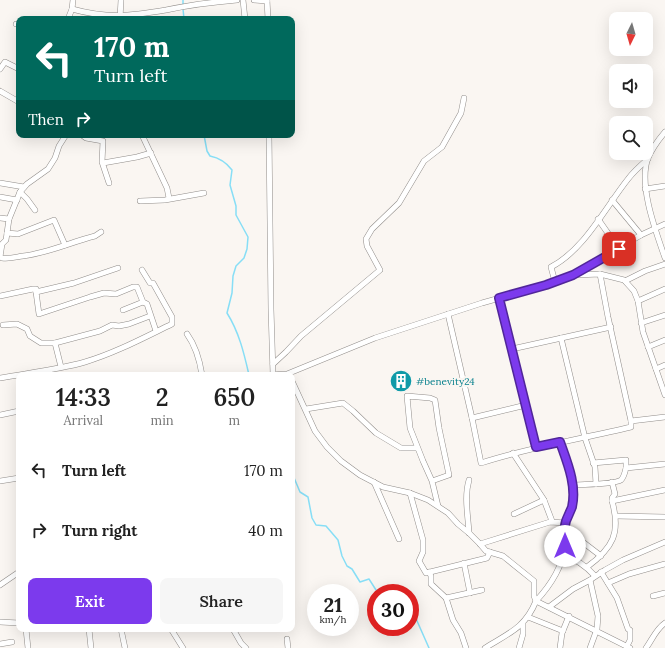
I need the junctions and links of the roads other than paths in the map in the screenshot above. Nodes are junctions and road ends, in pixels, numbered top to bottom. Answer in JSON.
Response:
{"nodes":[{"id":1,"x":73,"y":0,"type":"edge"},
{"id":2,"x":121,"y":0,"type":"edge"},
{"id":3,"x":237,"y":0,"type":"edge"},
{"id":4,"x":243,"y":0,"type":"edge"},
{"id":5,"x":254,"y":0,"type":"edge"},
{"id":6,"x":267,"y":0,"type":"edge"},
{"id":7,"x":72,"y":9,"type":"junction"},
{"id":8,"x":69,"y":16,"type":"edge"},
{"id":9,"x":105,"y":16,"type":"edge"},
{"id":10,"x":120,"y":16,"type":"edge"},
{"id":11,"x":132,"y":16,"type":"edge"},
{"id":12,"x":245,"y":16,"type":"edge"},
{"id":13,"x":268,"y":16,"type":"edge"},
{"id":14,"x":0,"y":67,"type":"edge"},
{"id":15,"x":16,"y":67,"type":"edge"},
{"id":16,"x":0,"y":92,"type":"edge"},
{"id":17,"x":464,"y":98,"type":"dead end"},
{"id":18,"x":16,"y":100,"type":"edge"},
{"id":19,"x":665,"y":132,"type":"edge"},
{"id":20,"x":64,"y":138,"type":"edge"},
{"id":21,"x":90,"y":138,"type":"edge"},
{"id":22,"x":144,"y":138,"type":"edge"},
{"id":23,"x":269,"y":138,"type":"edge"},
{"id":24,"x":653,"y":151,"type":"edge"},
{"id":25,"x":151,"y":153,"type":"junction"},
{"id":26,"x":647,"y":160,"type":"edge"},
{"id":27,"x":648,"y":160,"type":"edge"},
{"id":28,"x":103,"y":163,"type":"junction"},
{"id":29,"x":0,"y":183,"type":"edge"},
{"id":30,"x":109,"y":183,"type":"dead end"},
{"id":31,"x":665,"y":186,"type":"edge"},
{"id":32,"x":24,"y":187,"type":"junction"},
{"id":33,"x":645,"y":189,"type":"junction"},
{"id":34,"x":20,"y":192,"type":"junction"},
{"id":35,"x":204,"y":193,"type":"dead end"},
{"id":36,"x":0,"y":197,"type":"edge"},
{"id":37,"x":169,"y":198,"type":"junction"},
{"id":38,"x":16,"y":200,"type":"junction"},
{"id":39,"x":612,"y":200,"type":"junction"},
{"id":40,"x":140,"y":201,"type":"dead end"},
{"id":41,"x":35,"y":210,"type":"dead end"},
{"id":42,"x":0,"y":218,"type":"edge"},
{"id":43,"x":9,"y":219,"type":"junction"},
{"id":44,"x":598,"y":219,"type":"junction"},
{"id":45,"x":665,"y":224,"type":"edge"},
{"id":46,"x":654,"y":228,"type":"junction"},
{"id":47,"x":101,"y":232,"type":"dead end"},
{"id":48,"x":7,"y":233,"type":"junction"},
{"id":49,"x":641,"y":235,"type":"junction"},
{"id":50,"x":1,"y":244,"type":"edge"},
{"id":51,"x":65,"y":245,"type":"junction"},
{"id":52,"x":619,"y":249,"type":"junction"},
{"id":53,"x":665,"y":258,"type":"edge"},
{"id":54,"x":665,"y":264,"type":"edge"},
{"id":55,"x":118,"y":268,"type":"dead end"},
{"id":56,"x":142,"y":270,"type":"dead end"},
{"id":57,"x":600,"y":274,"type":"junction"},
{"id":58,"x":573,"y":275,"type":"junction"},
{"id":59,"x":625,"y":281,"type":"junction"},
{"id":60,"x":555,"y":282,"type":"junction"},
{"id":61,"x":665,"y":289,"type":"edge"},
{"id":62,"x":36,"y":292,"type":"junction"},
{"id":63,"x":0,"y":296,"type":"edge"},
{"id":64,"x":499,"y":298,"type":"junction"},
{"id":65,"x":638,"y":301,"type":"junction"},
{"id":66,"x":144,"y":302,"type":"junction"},
{"id":67,"x":123,"y":310,"type":"dead end"},
{"id":68,"x":448,"y":314,"type":"junction"},
{"id":69,"x":665,"y":315,"type":"edge"},
{"id":70,"x":150,"y":316,"type":"junction"},
{"id":71,"x":641,"y":323,"type":"junction"},
{"id":72,"x":3,"y":325,"type":"dead end"},
{"id":73,"x":611,"y":327,"type":"junction"},
{"id":74,"x":156,"y":331,"type":"junction"},
{"id":75,"x":187,"y":334,"type":"dead end"},
{"id":76,"x":560,"y":338,"type":"junction"},
{"id":77,"x":665,"y":340,"type":"edge"},
{"id":78,"x":55,"y":343,"type":"junction"},
{"id":79,"x":648,"y":347,"type":"junction"},
{"id":80,"x":512,"y":349,"type":"junction"},
{"id":81,"x":273,"y":364,"type":"junction"},
{"id":82,"x":665,"y":365,"type":"edge"},
{"id":83,"x":61,"y":367,"type":"junction"},
{"id":84,"x":656,"y":369,"type":"junction"},
{"id":85,"x":33,"y":372,"type":"edge"},
{"id":86,"x":202,"y":372,"type":"edge"},
{"id":87,"x":271,"y":372,"type":"edge"},
{"id":88,"x":293,"y":372,"type":"edge"},
{"id":89,"x":16,"y":375,"type":"edge"},
{"id":90,"x":0,"y":378,"type":"edge"},
{"id":91,"x":295,"y":387,"type":"edge"},
{"id":92,"x":665,"y":395,"type":"edge"},
{"id":93,"x":526,"y":405,"type":"junction"},
{"id":94,"x":306,"y":409,"type":"junction"},
{"id":95,"x":16,"y":411,"type":"edge"},
{"id":96,"x":0,"y":414,"type":"edge"},
{"id":97,"x":665,"y":416,"type":"edge"},
{"id":98,"x":472,"y":418,"type":"junction"},
{"id":99,"x":631,"y":420,"type":"junction"},
{"id":100,"x":585,"y":438,"type":"junction"},
{"id":101,"x":560,"y":442,"type":"junction"},
{"id":102,"x":536,"y":447,"type":"junction"},
{"id":103,"x":417,"y":448,"type":"junction"},
{"id":104,"x":513,"y":452,"type":"junction"},
{"id":105,"x":593,"y":463,"type":"junction"},
{"id":106,"x":665,"y":464,"type":"edge"},
{"id":107,"x":626,"y":468,"type":"junction"},
{"id":108,"x":16,"y":478,"type":"edge"},
{"id":109,"x":469,"y":480,"type":"dead end"},
{"id":110,"x":0,"y":481,"type":"edge"},
{"id":111,"x":432,"y":481,"type":"junction"},
{"id":112,"x":374,"y":482,"type":"junction"},
{"id":113,"x":612,"y":482,"type":"junction"},
{"id":114,"x":596,"y":484,"type":"junction"},
{"id":115,"x":573,"y":485,"type":"junction"},
{"id":116,"x":665,"y":490,"type":"edge"},
{"id":117,"x":410,"y":493,"type":"junction"},
{"id":118,"x":544,"y":500,"type":"junction"},
{"id":119,"x":612,"y":500,"type":"junction"},
{"id":120,"x":438,"y":506,"type":"junction"},
{"id":121,"x":514,"y":514,"type":"dead end"},
{"id":122,"x":616,"y":516,"type":"junction"},
{"id":123,"x":665,"y":517,"type":"edge"},
{"id":124,"x":552,"y":521,"type":"junction"},
{"id":125,"x":566,"y":523,"type":"junction"},
{"id":126,"x":469,"y":533,"type":"junction"},
{"id":127,"x":399,"y":539,"type":"dead end"},
{"id":128,"x":665,"y":542,"type":"edge"},
{"id":129,"x":584,"y":543,"type":"dead end"},
{"id":130,"x":480,"y":544,"type":"junction"},
{"id":131,"x":490,"y":552,"type":"junction"},
{"id":132,"x":563,"y":555,"type":"junction"},
{"id":133,"x":601,"y":556,"type":"junction"},
{"id":134,"x":464,"y":563,"type":"junction"},
{"id":135,"x":665,"y":564,"type":"edge"},
{"id":136,"x":586,"y":567,"type":"junction"},
{"id":137,"x":429,"y":572,"type":"junction"},
{"id":138,"x":601,"y":572,"type":"junction"},
{"id":139,"x":16,"y":574,"type":"edge"},
{"id":140,"x":593,"y":578,"type":"junction"},
{"id":141,"x":608,"y":582,"type":"junction"},
{"id":142,"x":0,"y":585,"type":"edge"},
{"id":143,"x":482,"y":590,"type":"dead end"},
{"id":144,"x":470,"y":593,"type":"junction"},
{"id":145,"x":665,"y":593,"type":"edge"},
{"id":146,"x":653,"y":596,"type":"dead end"},
{"id":147,"x":446,"y":598,"type":"junction"},
{"id":148,"x":536,"y":601,"type":"junction"},
{"id":149,"x":549,"y":607,"type":"junction"},
{"id":150,"x":569,"y":616,"type":"junction"},
{"id":151,"x":528,"y":617,"type":"junction"},
{"id":152,"x":0,"y":622,"type":"edge"},
{"id":153,"x":16,"y":623,"type":"edge"},
{"id":154,"x":665,"y":623,"type":"edge"},
{"id":155,"x":523,"y":624,"type":"junction"},
{"id":156,"x":563,"y":631,"type":"junction"},
{"id":157,"x":26,"y":632,"type":"edge"},
{"id":158,"x":89,"y":632,"type":"edge"},
{"id":159,"x":122,"y":632,"type":"edge"},
{"id":160,"x":173,"y":632,"type":"edge"},
{"id":161,"x":235,"y":632,"type":"edge"},
{"id":162,"x":596,"y":632,"type":"junction"},
{"id":163,"x":287,"y":639,"type":"dead end"},
{"id":164,"x":12,"y":642,"type":"dead end"},
{"id":165,"x":0,"y":644,"type":"edge"},
{"id":166,"x":628,"y":647,"type":"edge"},
{"id":167,"x":28,"y":648,"type":"edge"},
{"id":168,"x":91,"y":648,"type":"edge"},
{"id":169,"x":124,"y":648,"type":"edge"},
{"id":170,"x":183,"y":648,"type":"edge"},
{"id":171,"x":246,"y":648,"type":"edge"},
{"id":172,"x":288,"y":648,"type":"edge"},
{"id":173,"x":466,"y":648,"type":"edge"},
{"id":174,"x":485,"y":648,"type":"edge"},
{"id":175,"x":519,"y":648,"type":"edge"},
{"id":176,"x":560,"y":648,"type":"edge"},
{"id":177,"x":590,"y":648,"type":"edge"},
{"id":178,"x":646,"y":648,"type":"edge"}],
"edges":[{"from":1,"to":7,"type":"street"},
{"from":2,"to":10,"type":"street"},
{"from":3,"to":11,"type":"street"},
{"from":4,"to":12,"type":"street"},
{"from":5,"to":6,"type":"street"},
{"from":6,"to":13,"type":"street"},
{"from":7,"to":8,"type":"street"},
{"from":7,"to":9,"type":"street"},
{"from":14,"to":15,"type":"street"},
{"from":16,"to":18,"type":"street"},
{"from":17,"to":81,"type":"street"},
{"from":19,"to":24,"type":"street"},
{"from":20,"to":32,"type":"street"},
{"from":21,"to":28,"type":"street"},
{"from":22,"to":25,"type":"street"},
{"from":23,"to":81,"type":"street"},
{"from":25,"to":28,"type":"street"},
{"from":25,"to":37,"type":"street"},
{"from":26,"to":39,"type":"street"},
{"from":27,"to":33,"type":"street"},
{"from":28,"to":30,"type":"street"},
{"from":29,"to":32,"type":"street"},
{"from":31,"to":33,"type":"street"},
{"from":32,"to":34,"type":"street"},
{"from":33,"to":46,"type":"street"},
{"from":34,"to":38,"type":"street"},
{"from":34,"to":41,"type":"street"},
{"from":35,"to":37,"type":"street"},
{"from":36,"to":38,"type":"street"},
{"from":37,"to":40,"type":"street"},
{"from":38,"to":43,"type":"street"},
{"from":39,"to":44,"type":"street"},
{"from":39,"to":49,"type":"street"},
{"from":42,"to":43,"type":"street"},
{"from":43,"to":48,"type":"street"},
{"from":44,"to":52,"type":"street"},
{"from":44,"to":60,"type":"street"},
{"from":45,"to":46,"type":"street"},
{"from":46,"to":49,"type":"street"},
{"from":46,"to":53,"type":"street"},
{"from":47,"to":51,"type":"street"},
{"from":48,"to":50,"type":"street"},
{"from":48,"to":51,"type":"street"},
{"from":49,"to":52,"type":"street"},
{"from":50,"to":51,"type":"street"},
{"from":52,"to":58,"type":"street"},
{"from":54,"to":59,"type":"street"},
{"from":55,"to":62,"type":"street"},
{"from":56,"to":74,"type":"street"},
{"from":57,"to":58,"type":"street"},
{"from":57,"to":59,"type":"street"},
{"from":57,"to":73,"type":"street"},
{"from":58,"to":60,"type":"street"},
{"from":59,"to":65,"type":"street"},
{"from":60,"to":64,"type":"street"},
{"from":61,"to":65,"type":"street"},
{"from":62,"to":63,"type":"street"},
{"from":62,"to":66,"type":"street"},
{"from":64,"to":68,"type":"street"},
{"from":64,"to":80,"type":"street"},
{"from":65,"to":71,"type":"street"},
{"from":66,"to":67,"type":"street"},
{"from":66,"to":70,"type":"street"},
{"from":68,"to":88,"type":"street"},
{"from":68,"to":98,"type":"street"},
{"from":69,"to":71,"type":"street"},
{"from":70,"to":74,"type":"street"},
{"from":70,"to":78,"type":"street"},
{"from":71,"to":79,"type":"street"},
{"from":72,"to":78,"type":"street"},
{"from":73,"to":76,"type":"street"},
{"from":73,"to":99,"type":"street"},
{"from":74,"to":83,"type":"street"},
{"from":75,"to":86,"type":"street"},
{"from":76,"to":80,"type":"street"},
{"from":76,"to":100,"type":"street"},
{"from":77,"to":79,"type":"street"},
{"from":78,"to":83,"type":"street"},
{"from":79,"to":84,"type":"street"},
{"from":80,"to":93,"type":"street"},
{"from":81,"to":87,"type":"street"},
{"from":82,"to":84,"type":"street"},
{"from":83,"to":85,"type":"street"},
{"from":84,"to":92,"type":"street"},
{"from":89,"to":90,"type":"street"},
{"from":91,"to":94,"type":"street"},
{"from":93,"to":98,"type":"street"},
{"from":93,"to":102,"type":"street"},
{"from":94,"to":103,"type":"street"},
{"from":94,"to":112,"type":"street"},
{"from":95,"to":96,"type":"street"},
{"from":97,"to":99,"type":"street"},
{"from":98,"to":104,"type":"street"},
{"from":99,"to":100,"type":"street"},
{"from":100,"to":101,"type":"street"},
{"from":100,"to":105,"type":"street"},
{"from":101,"to":102,"type":"street"},
{"from":101,"to":115,"type":"street"},
{"from":102,"to":104,"type":"street"},
{"from":103,"to":111,"type":"street"},
{"from":103,"to":111,"type":"street"},
{"from":104,"to":118,"type":"street"},
{"from":105,"to":107,"type":"street"},
{"from":105,"to":114,"type":"street"},
{"from":106,"to":107,"type":"street"},
{"from":107,"to":113,"type":"street"},
{"from":108,"to":110,"type":"street"},
{"from":109,"to":126,"type":"street"},
{"from":111,"to":120,"type":"street"},
{"from":112,"to":117,"type":"street"},
{"from":112,"to":127,"type":"street"},
{"from":113,"to":114,"type":"street"},
{"from":113,"to":119,"type":"street"},
{"from":114,"to":115,"type":"street"},
{"from":115,"to":125,"type":"street"},
{"from":116,"to":119,"type":"street"},
{"from":117,"to":120,"type":"street"},
{"from":117,"to":137,"type":"street"},
{"from":118,"to":121,"type":"street"},
{"from":118,"to":124,"type":"street"},
{"from":119,"to":122,"type":"street"},
{"from":120,"to":126,"type":"street"},
{"from":122,"to":123,"type":"street"},
{"from":122,"to":133,"type":"street"},
{"from":124,"to":125,"type":"street"},
{"from":124,"to":130,"type":"street"},
{"from":125,"to":132,"type":"street"},
{"from":126,"to":130,"type":"street"},
{"from":128,"to":138,"type":"street"},
{"from":129,"to":133,"type":"street"},
{"from":130,"to":131,"type":"street"},
{"from":131,"to":134,"type":"street"},
{"from":131,"to":148,"type":"street"},
{"from":132,"to":136,"type":"street"},
{"from":132,"to":148,"type":"street"},
{"from":133,"to":136,"type":"street"},
{"from":134,"to":137,"type":"street"},
{"from":134,"to":144,"type":"street"},
{"from":135,"to":141,"type":"street"},
{"from":136,"to":140,"type":"street"},
{"from":137,"to":147,"type":"street"},
{"from":138,"to":140,"type":"street"},
{"from":138,"to":141,"type":"street"},
{"from":139,"to":142,"type":"street"},
{"from":140,"to":149,"type":"street"},
{"from":140,"to":162,"type":"street"},
{"from":141,"to":166,"type":"street"},
{"from":143,"to":144,"type":"street"},
{"from":144,"to":147,"type":"street"},
{"from":145,"to":146,"type":"street"},
{"from":147,"to":173,"type":"street"},
{"from":148,"to":149,"type":"street"},
{"from":148,"to":151,"type":"street"},
{"from":149,"to":150,"type":"street"},
{"from":150,"to":156,"type":"street"},
{"from":150,"to":162,"type":"street"},
{"from":151,"to":155,"type":"street"},
{"from":151,"to":156,"type":"street"},
{"from":152,"to":153,"type":"street"},
{"from":154,"to":178,"type":"street"},
{"from":155,"to":174,"type":"street"},
{"from":155,"to":175,"type":"street"},
{"from":156,"to":176,"type":"street"},
{"from":157,"to":167,"type":"street"},
{"from":158,"to":168,"type":"street"},
{"from":159,"to":169,"type":"street"},
{"from":160,"to":170,"type":"street"},
{"from":161,"to":171,"type":"street"},
{"from":162,"to":166,"type":"street"},
{"from":162,"to":177,"type":"street"},
{"from":163,"to":172,"type":"street"},
{"from":164,"to":165,"type":"street"}]}
